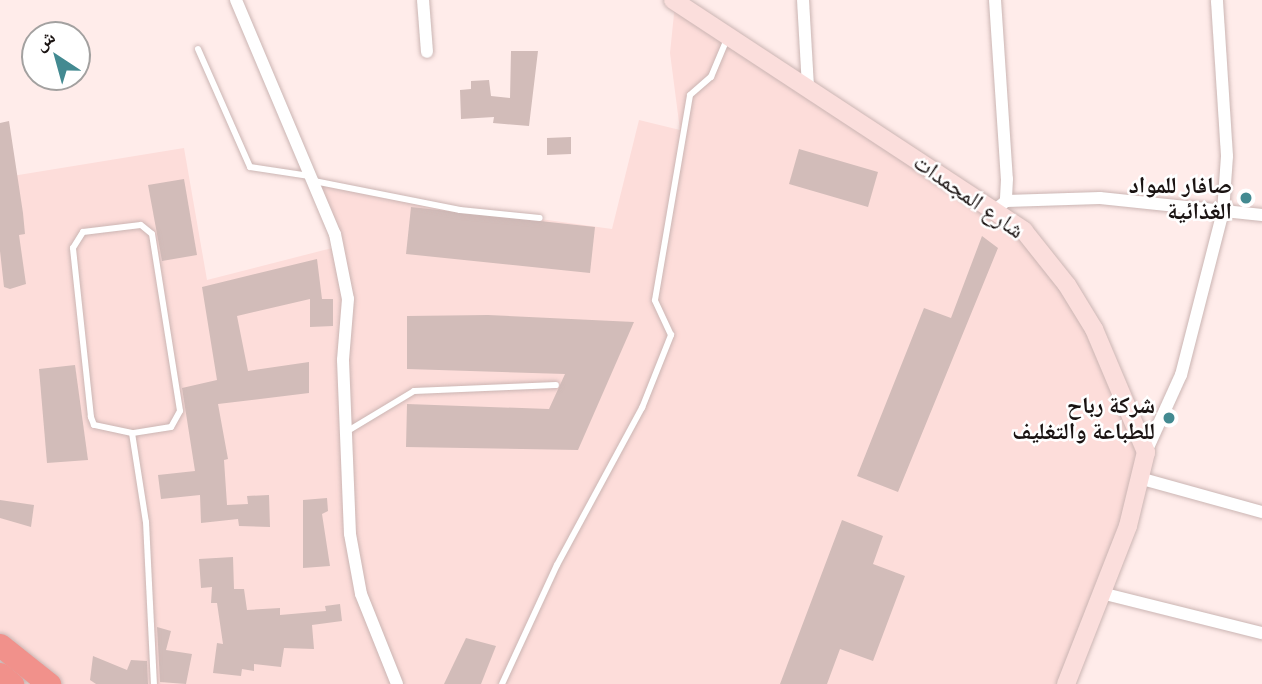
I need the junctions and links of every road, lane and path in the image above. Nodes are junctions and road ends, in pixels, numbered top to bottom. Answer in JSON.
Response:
{"nodes":[{"id":1,"x":236,"y":0,"type":"edge"},
{"id":2,"x":423,"y":0,"type":"edge"},
{"id":3,"x":673,"y":0,"type":"edge"},
{"id":4,"x":803,"y":0,"type":"edge"},
{"id":5,"x":996,"y":0,"type":"edge"},
{"id":6,"x":1217,"y":0,"type":"edge"},
{"id":7,"x":728,"y":37,"type":"junction"},
{"id":8,"x":198,"y":49,"type":"dead end"},
{"id":9,"x":427,"y":52,"type":"dead end"},
{"id":10,"x":808,"y":87,"type":"junction"},
{"id":11,"x":311,"y":178,"type":"junction"},
{"id":12,"x":1000,"y":206,"type":"junction"},
{"id":13,"x":1223,"y":212,"type":"junction"},
{"id":14,"x":1262,"y":215,"type":"edge"},
{"id":15,"x":540,"y":218,"type":"dead end"},
{"id":16,"x":556,"y":385,"type":"dead end"},
{"id":17,"x":346,"y":432,"type":"junction"},
{"id":18,"x":132,"y":433,"type":"junction"},
{"id":19,"x":1146,"y":452,"type":"junction"},
{"id":20,"x":1139,"y":478,"type":"junction"},
{"id":21,"x":1262,"y":512,"type":"edge"},
{"id":22,"x":1101,"y":593,"type":"junction"},
{"id":23,"x":1262,"y":633,"type":"edge"},
{"id":24,"x":0,"y":645,"type":"edge"},
{"id":25,"x":0,"y":674,"type":"edge"},
{"id":26,"x":12,"y":684,"type":"edge"},
{"id":27,"x":49,"y":684,"type":"edge"},
{"id":28,"x":154,"y":684,"type":"edge"},
{"id":29,"x":397,"y":684,"type":"edge"},
{"id":30,"x":502,"y":684,"type":"edge"},
{"id":31,"x":1066,"y":684,"type":"edge"}],
"edges":[{"from":1,"to":11,"type":"street"},
{"from":2,"to":9,"type":"street"},
{"from":3,"to":7,"type":"main road","name":"شارع المجمدات"},
{"from":4,"to":10,"type":"street"},
{"from":5,"to":12,"type":"street"},
{"from":6,"to":13,"type":"street"},
{"from":7,"to":10,"type":"main road","name":"شارع المجمدات"},
{"from":7,"to":30,"type":"lane"},
{"from":8,"to":11,"type":"lane"},
{"from":10,"to":12,"type":"main road","name":"شارع المجمدات"},
{"from":11,"to":15,"type":"lane"},
{"from":11,"to":17,"type":"street"},
{"from":12,"to":13,"type":"street"},
{"from":12,"to":19,"type":"main road","name":"شارع المجمدات"},
{"from":13,"to":14,"type":"street"},
{"from":13,"to":19,"type":"street"},
{"from":16,"to":17,"type":"lane"},
{"from":17,"to":29,"type":"street"},
{"from":18,"to":18,"type":"lane"},
{"from":18,"to":28,"type":"lane"},
{"from":19,"to":20,"type":"main road"},
{"from":20,"to":21,"type":"street"},
{"from":20,"to":22,"type":"main road"},
{"from":22,"to":23,"type":"street"},
{"from":22,"to":31,"type":"main road"},
{"from":24,"to":27,"type":"highway"},
{"from":25,"to":26,"type":"highway"}]}
